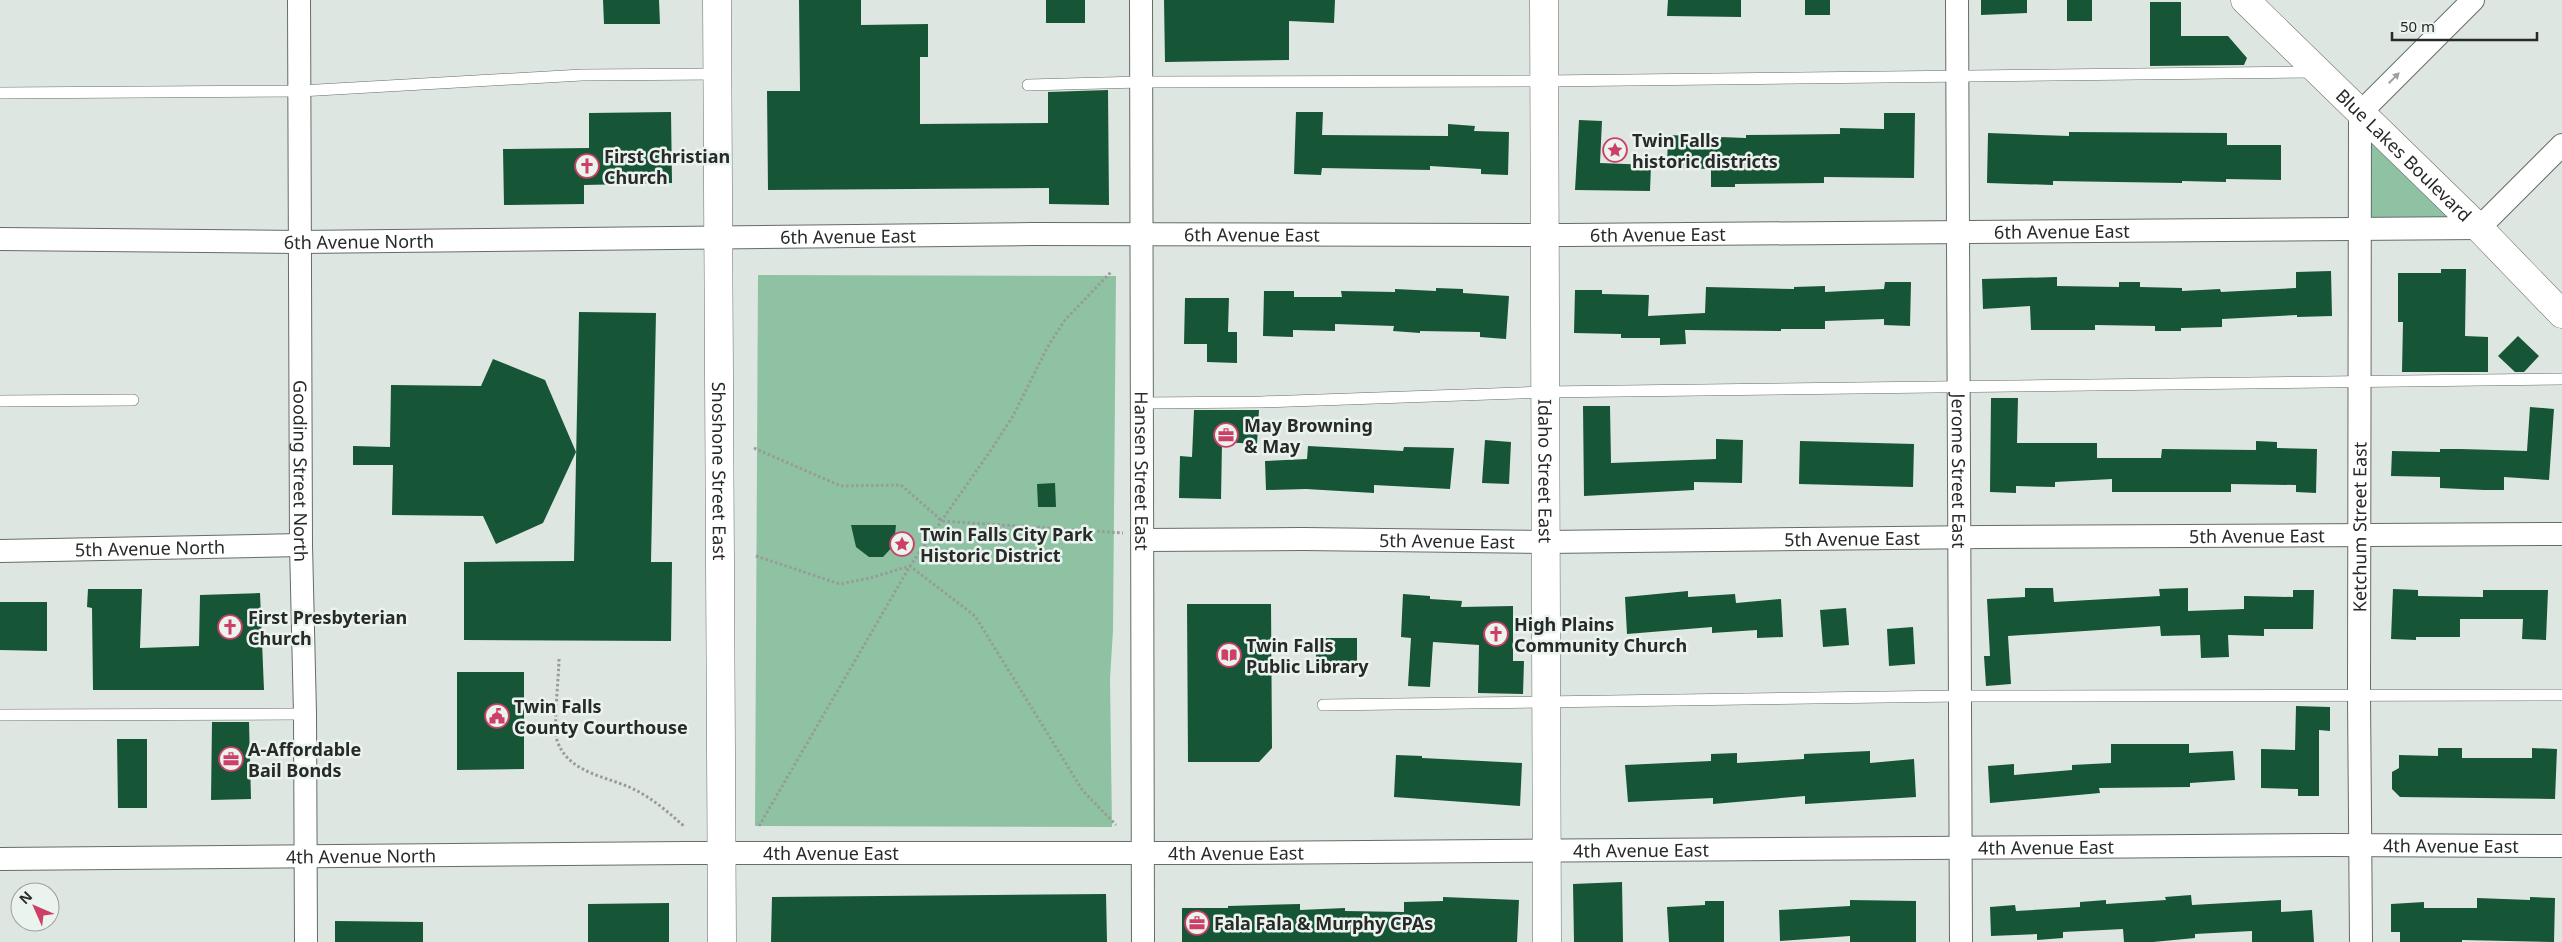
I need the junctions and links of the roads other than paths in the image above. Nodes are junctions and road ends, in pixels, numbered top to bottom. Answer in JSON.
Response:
{"nodes":[{"id":1,"x":300,"y":0,"type":"edge"},
{"id":2,"x":717,"y":0,"type":"edge"},
{"id":3,"x":1141,"y":0,"type":"edge"},
{"id":4,"x":1544,"y":0,"type":"edge"},
{"id":5,"x":1957,"y":0,"type":"edge"},
{"id":6,"x":2245,"y":0,"type":"edge"},
{"id":7,"x":2466,"y":2,"type":"edge"},
{"id":8,"x":2319,"y":72,"type":"junction"},
{"id":9,"x":718,"y":74,"type":"junction"},
{"id":10,"x":1958,"y":77,"type":"junction"},
{"id":11,"x":1544,"y":81,"type":"junction"},
{"id":12,"x":1141,"y":82,"type":"junction"},
{"id":13,"x":1028,"y":85,"type":"dead end"},
{"id":14,"x":300,"y":91,"type":"junction"},
{"id":15,"x":0,"y":92,"type":"edge"},
{"id":16,"x":2360,"y":113,"type":"junction"},
{"id":17,"x":2562,"y":144,"type":"edge"},
{"id":18,"x":2479,"y":228,"type":"junction"},
{"id":19,"x":2360,"y":229,"type":"junction"},
{"id":20,"x":1957,"y":232,"type":"junction"},
{"id":21,"x":1142,"y":235,"type":"junction"},
{"id":22,"x":1543,"y":235,"type":"junction"},
{"id":23,"x":718,"y":236,"type":"junction"},
{"id":24,"x":0,"y":239,"type":"edge"},
{"id":25,"x":299,"y":242,"type":"junction"},
{"id":26,"x":2562,"y":314,"type":"edge"},
{"id":27,"x":2562,"y":379,"type":"edge"},
{"id":28,"x":2361,"y":382,"type":"junction"},
{"id":29,"x":1959,"y":386,"type":"junction"},
{"id":30,"x":1546,"y":392,"type":"junction"},
{"id":31,"x":133,"y":400,"type":"dead end"},
{"id":32,"x":0,"y":401,"type":"edge"},
{"id":33,"x":1142,"y":403,"type":"junction"},
{"id":34,"x":2562,"y":534,"type":"edge"},
{"id":35,"x":2361,"y":536,"type":"junction"},
{"id":36,"x":1959,"y":538,"type":"junction"},
{"id":37,"x":1142,"y":540,"type":"junction"},
{"id":38,"x":1546,"y":542,"type":"junction"},
{"id":39,"x":301,"y":545,"type":"junction"},
{"id":40,"x":0,"y":550,"type":"edge"},
{"id":41,"x":2562,"y":695,"type":"edge"},
{"id":42,"x":1960,"y":696,"type":"junction"},
{"id":43,"x":2359,"y":696,"type":"junction"},
{"id":44,"x":1547,"y":702,"type":"junction"},
{"id":45,"x":1323,"y":705,"type":"dead end"},
{"id":46,"x":305,"y":714,"type":"junction"},
{"id":47,"x":0,"y":715,"type":"edge"},
{"id":48,"x":2361,"y":845,"type":"junction"},
{"id":49,"x":2562,"y":846,"type":"edge"},
{"id":50,"x":1961,"y":848,"type":"junction"},
{"id":51,"x":1547,"y":850,"type":"junction"},
{"id":52,"x":1143,"y":852,"type":"junction"},
{"id":53,"x":722,"y":853,"type":"junction"},
{"id":54,"x":305,"y":857,"type":"junction"},
{"id":55,"x":0,"y":859,"type":"edge"},
{"id":56,"x":306,"y":942,"type":"edge"},
{"id":57,"x":722,"y":942,"type":"edge"},
{"id":58,"x":1143,"y":942,"type":"edge"},
{"id":59,"x":1547,"y":942,"type":"edge"},
{"id":60,"x":1961,"y":942,"type":"edge"},
{"id":61,"x":2361,"y":942,"type":"edge"}],
"edges":[{"from":1,"to":14,"type":"street","name":"Gooding Street North"},
{"from":2,"to":9,"type":"main road","name":"Shoshone Street East"},
{"from":3,"to":12,"type":"street","name":"Hansen Street East"},
{"from":4,"to":11,"type":"main road","name":"Idaho Street East"},
{"from":5,"to":10,"type":"street","name":"Jerome Street East"},
{"from":6,"to":8,"type":"main road","name":"Blue Lakes Boulevard"},
{"from":16,"to":7,"type":"street","one_way":true},
{"from":8,"to":10,"type":"lane"},
{"from":8,"to":16,"type":"main road","name":"Blue Lakes Boulevard"},
{"from":9,"to":14,"type":"lane"},
{"from":9,"to":23,"type":"main road","name":"Shoshone Street East"},
{"from":10,"to":11,"type":"lane"},
{"from":10,"to":20,"type":"street","name":"Jerome Street East"},
{"from":11,"to":12,"type":"lane"},
{"from":11,"to":22,"type":"main road","name":"Idaho Street East"},
{"from":12,"to":13,"type":"lane"},
{"from":12,"to":21,"type":"street","name":"Hansen Street East"},
{"from":14,"to":15,"type":"lane"},
{"from":14,"to":25,"type":"street","name":"Gooding Street North"},
{"from":16,"to":18,"type":"main road","name":"Blue Lakes Boulevard"},
{"from":16,"to":19,"type":"street","name":"Ketchum Street East"},
{"from":17,"to":18,"type":"street"},
{"from":18,"to":19,"type":"street","name":"6th Avenue East"},
{"from":18,"to":26,"type":"main road","name":"Blue Lakes Boulevard"},
{"from":19,"to":20,"type":"street","name":"6th Avenue East"},
{"from":19,"to":28,"type":"street","name":"Ketchum Street East"},
{"from":20,"to":22,"type":"street","name":"6th Avenue East"},
{"from":20,"to":29,"type":"street","name":"Jerome Street East"},
{"from":21,"to":22,"type":"street","name":"6th Avenue East"},
{"from":21,"to":23,"type":"street","name":"6th Avenue East"},
{"from":21,"to":33,"type":"street","name":"Hansen Street East"},
{"from":22,"to":30,"type":"main road","name":"Idaho Street East"},
{"from":23,"to":25,"type":"street","name":"6th Avenue North"},
{"from":23,"to":53,"type":"main road","name":"Shoshone Street East"},
{"from":24,"to":25,"type":"street","name":"6th Avenue North"},
{"from":25,"to":39,"type":"street","name":"Gooding Street North"},
{"from":27,"to":28,"type":"lane"},
{"from":28,"to":29,"type":"lane"},
{"from":28,"to":35,"type":"street","name":"Ketchum Street East"},
{"from":29,"to":30,"type":"lane"},
{"from":29,"to":36,"type":"street","name":"Jerome Street East"},
{"from":30,"to":33,"type":"lane"},
{"from":30,"to":38,"type":"main road","name":"Idaho Street East"},
{"from":31,"to":32,"type":"lane"},
{"from":33,"to":37,"type":"street","name":"Hansen Street East"},
{"from":34,"to":35,"type":"street","name":"5th Avenue East"},
{"from":35,"to":36,"type":"street","name":"5th Avenue East"},
{"from":35,"to":43,"type":"street","name":"Ketchum Street East"},
{"from":36,"to":38,"type":"street","name":"5th Avenue East"},
{"from":36,"to":42,"type":"street","name":"Jerome Street East"},
{"from":37,"to":38,"type":"street","name":"5th Avenue East"},
{"from":37,"to":52,"type":"street","name":"Hansen Street East"},
{"from":38,"to":44,"type":"main road","name":"Idaho Street East"},
{"from":39,"to":40,"type":"street","name":"5th Avenue North"},
{"from":39,"to":46,"type":"street","name":"Gooding Street North"},
{"from":41,"to":43,"type":"lane"},
{"from":42,"to":43,"type":"lane"},
{"from":42,"to":44,"type":"lane"},
{"from":42,"to":50,"type":"street","name":"Jerome Street East"},
{"from":43,"to":48,"type":"street","name":"Ketchum Street East"},
{"from":44,"to":45,"type":"lane"},
{"from":44,"to":51,"type":"main road","name":"Idaho Street East"},
{"from":46,"to":47,"type":"lane"},
{"from":46,"to":54,"type":"street","name":"Gooding Street North"},
{"from":48,"to":49,"type":"street","name":"4th Avenue East"},
{"from":48,"to":50,"type":"street","name":"4th Avenue East"},
{"from":48,"to":61,"type":"street","name":"Ketchum Street East"},
{"from":50,"to":51,"type":"street","name":"4th Avenue East"},
{"from":50,"to":60,"type":"street","name":"Jerome Street East"},
{"from":51,"to":52,"type":"street","name":"4th Avenue East"},
{"from":51,"to":59,"type":"main road","name":"Idaho Street East"},
{"from":52,"to":53,"type":"street","name":"4th Avenue East"},
{"from":52,"to":58,"type":"street","name":"Hansen Street East"},
{"from":53,"to":54,"type":"street","name":"4th Avenue North"},
{"from":53,"to":57,"type":"main road","name":"Shoshone Street East"},
{"from":54,"to":55,"type":"street","name":"4th Avenue North"},
{"from":54,"to":56,"type":"street","name":"Gooding Street North"}]}
